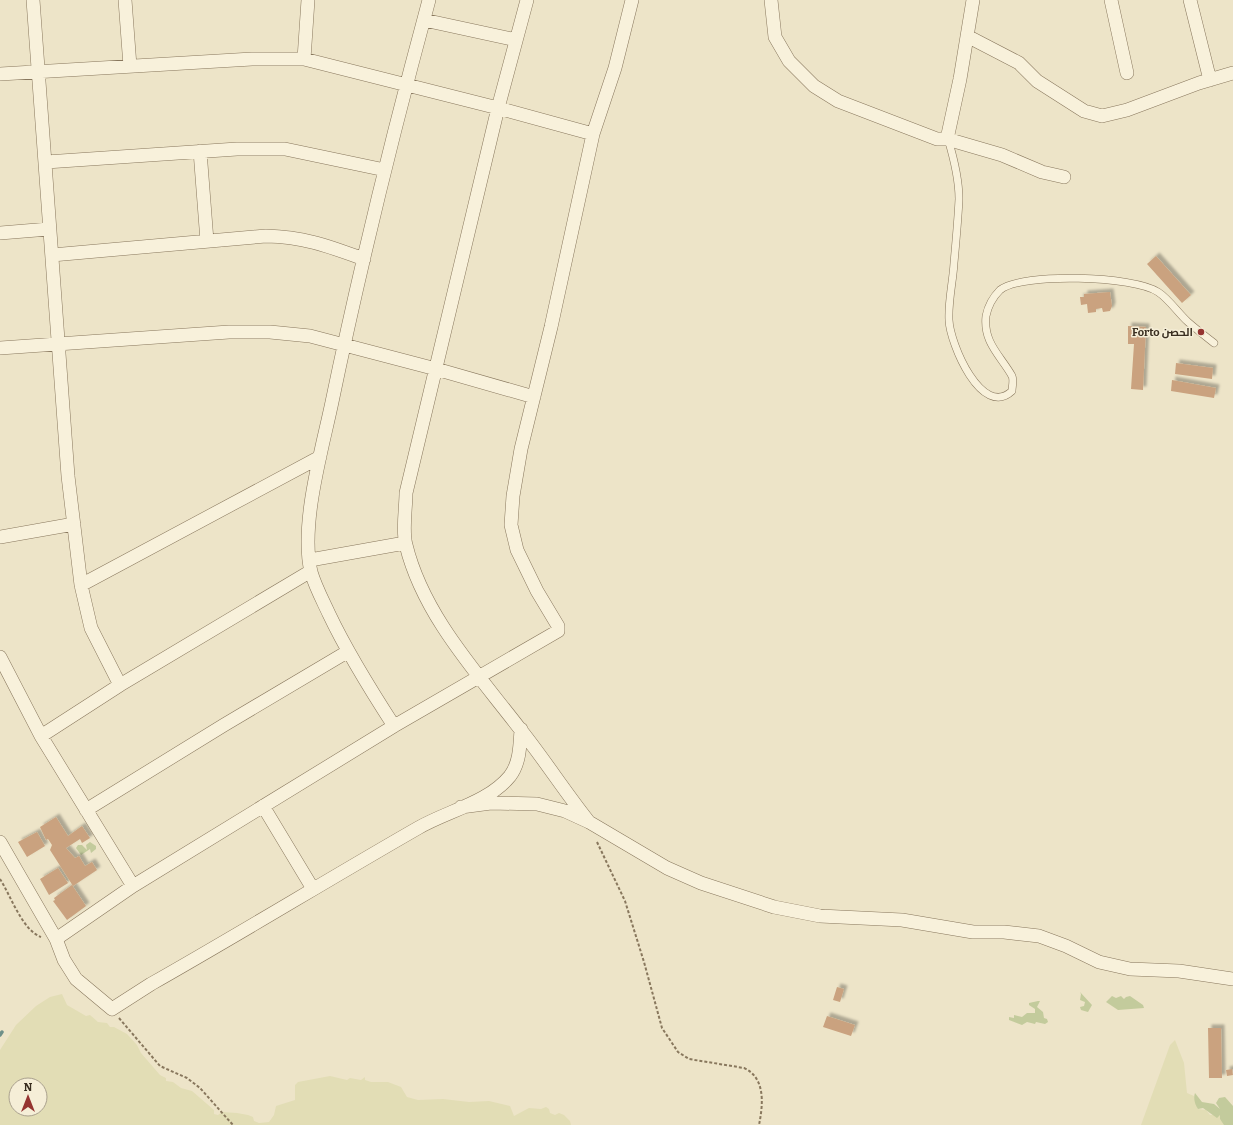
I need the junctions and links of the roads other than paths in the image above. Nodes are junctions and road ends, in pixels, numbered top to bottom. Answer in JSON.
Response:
{"nodes":[{"id":1,"x":33,"y":0,"type":"edge"},
{"id":2,"x":125,"y":0,"type":"edge"},
{"id":3,"x":308,"y":0,"type":"edge"},
{"id":4,"x":429,"y":0,"type":"edge"},
{"id":5,"x":527,"y":0,"type":"edge"},
{"id":6,"x":632,"y":0,"type":"edge"},
{"id":7,"x":772,"y":0,"type":"edge"},
{"id":8,"x":973,"y":0,"type":"edge"},
{"id":9,"x":1111,"y":0,"type":"edge"},
{"id":10,"x":1190,"y":0,"type":"edge"},
{"id":11,"x":424,"y":20,"type":"junction"},
{"id":12,"x":967,"y":36,"type":"junction"},
{"id":13,"x":516,"y":40,"type":"junction"},
{"id":14,"x":304,"y":59,"type":"junction"},
{"id":15,"x":130,"y":66,"type":"junction"},
{"id":16,"x":39,"y":71,"type":"junction"},
{"id":17,"x":1127,"y":73,"type":"dead end"},
{"id":18,"x":0,"y":74,"type":"edge"},
{"id":19,"x":1233,"y":74,"type":"edge"},
{"id":20,"x":1210,"y":80,"type":"junction"},
{"id":21,"x":406,"y":84,"type":"junction"},
{"id":22,"x":498,"y":108,"type":"junction"},
{"id":23,"x":593,"y":134,"type":"junction"},
{"id":24,"x":948,"y":139,"type":"junction"},
{"id":25,"x":200,"y":152,"type":"junction"},
{"id":26,"x":46,"y":162,"type":"junction"},
{"id":27,"x":385,"y":170,"type":"junction"},
{"id":28,"x":1064,"y":177,"type":"dead end"},
{"id":29,"x":49,"y":229,"type":"junction"},
{"id":30,"x":0,"y":233,"type":"edge"},
{"id":31,"x":207,"y":241,"type":"junction"},
{"id":32,"x":52,"y":255,"type":"junction"},
{"id":33,"x":364,"y":259,"type":"junction"},
{"id":34,"x":1214,"y":343,"type":"dead end"},
{"id":35,"x":58,"y":344,"type":"junction"},
{"id":36,"x":344,"y":345,"type":"junction"},
{"id":37,"x":0,"y":348,"type":"edge"},
{"id":38,"x":436,"y":369,"type":"junction"},
{"id":39,"x":534,"y":397,"type":"junction"},
{"id":40,"x":320,"y":457,"type":"junction"},
{"id":41,"x":74,"y":524,"type":"junction"},
{"id":42,"x":0,"y":537,"type":"edge"},
{"id":43,"x":405,"y":543,"type":"junction"},
{"id":44,"x":311,"y":565,"type":"junction"},
{"id":45,"x":81,"y":585,"type":"junction"},
{"id":46,"x":347,"y":652,"type":"junction"},
{"id":47,"x":0,"y":661,"type":"edge"},
{"id":48,"x":478,"y":678,"type":"junction"},
{"id":49,"x":120,"y":686,"type":"junction"},
{"id":50,"x":394,"y":726,"type":"junction"},
{"id":51,"x":521,"y":730,"type":"junction"},
{"id":52,"x":41,"y":736,"type":"junction"},
{"id":53,"x":263,"y":806,"type":"junction"},
{"id":54,"x":461,"y":807,"type":"junction"},
{"id":55,"x":86,"y":810,"type":"junction"},
{"id":56,"x":588,"y":822,"type":"junction"},
{"id":57,"x":0,"y":842,"type":"edge"},
{"id":58,"x":133,"y":886,"type":"junction"},
{"id":59,"x":313,"y":889,"type":"junction"},
{"id":60,"x":56,"y":939,"type":"junction"},
{"id":61,"x":1233,"y":979,"type":"edge"}],
"edges":[{"from":1,"to":16,"type":"street"},
{"from":2,"to":15,"type":"street"},
{"from":3,"to":14,"type":"street"},
{"from":4,"to":11,"type":"street"},
{"from":5,"to":13,"type":"street"},
{"from":6,"to":23,"type":"street"},
{"from":7,"to":24,"type":"street"},
{"from":8,"to":12,"type":"street"},
{"from":9,"to":17,"type":"street"},
{"from":10,"to":20,"type":"street"},
{"from":11,"to":13,"type":"street"},
{"from":11,"to":21,"type":"street"},
{"from":12,"to":20,"type":"street"},
{"from":12,"to":24,"type":"street"},
{"from":13,"to":22,"type":"street"},
{"from":14,"to":15,"type":"street"},
{"from":14,"to":21,"type":"street"},
{"from":15,"to":16,"type":"street"},
{"from":16,"to":18,"type":"street"},
{"from":16,"to":26,"type":"street"},
{"from":19,"to":20,"type":"street"},
{"from":21,"to":22,"type":"street"},
{"from":21,"to":27,"type":"street"},
{"from":22,"to":23,"type":"street"},
{"from":22,"to":38,"type":"street"},
{"from":23,"to":39,"type":"street"},
{"from":24,"to":28,"type":"street"},
{"from":24,"to":34,"type":"lane"},
{"from":25,"to":26,"type":"street"},
{"from":25,"to":27,"type":"street"},
{"from":25,"to":31,"type":"street"},
{"from":26,"to":29,"type":"street"},
{"from":27,"to":33,"type":"street"},
{"from":29,"to":30,"type":"street"},
{"from":29,"to":32,"type":"street"},
{"from":31,"to":32,"type":"street"},
{"from":31,"to":33,"type":"street"},
{"from":32,"to":35,"type":"street"},
{"from":33,"to":36,"type":"street"},
{"from":35,"to":36,"type":"street"},
{"from":35,"to":37,"type":"street"},
{"from":35,"to":41,"type":"street"},
{"from":36,"to":38,"type":"street"},
{"from":36,"to":40,"type":"street"},
{"from":38,"to":39,"type":"street"},
{"from":38,"to":43,"type":"street"},
{"from":39,"to":48,"type":"street"},
{"from":40,"to":44,"type":"street"},
{"from":40,"to":45,"type":"street"},
{"from":41,"to":42,"type":"street"},
{"from":41,"to":45,"type":"street"},
{"from":43,"to":44,"type":"street"},
{"from":43,"to":48,"type":"street"},
{"from":44,"to":46,"type":"street"},
{"from":44,"to":49,"type":"street"},
{"from":45,"to":49,"type":"street"},
{"from":46,"to":50,"type":"street"},
{"from":46,"to":55,"type":"street"},
{"from":47,"to":52,"type":"street"},
{"from":48,"to":50,"type":"street"},
{"from":48,"to":51,"type":"street"},
{"from":49,"to":52,"type":"street"},
{"from":50,"to":53,"type":"street"},
{"from":51,"to":54,"type":"street"},
{"from":51,"to":56,"type":"street"},
{"from":52,"to":55,"type":"street"},
{"from":53,"to":58,"type":"street"},
{"from":53,"to":59,"type":"street"},
{"from":54,"to":56,"type":"street"},
{"from":54,"to":59,"type":"street"},
{"from":55,"to":58,"type":"street"},
{"from":56,"to":61,"type":"street"},
{"from":57,"to":60,"type":"street"},
{"from":58,"to":60,"type":"street"},
{"from":59,"to":60,"type":"street"}]}
